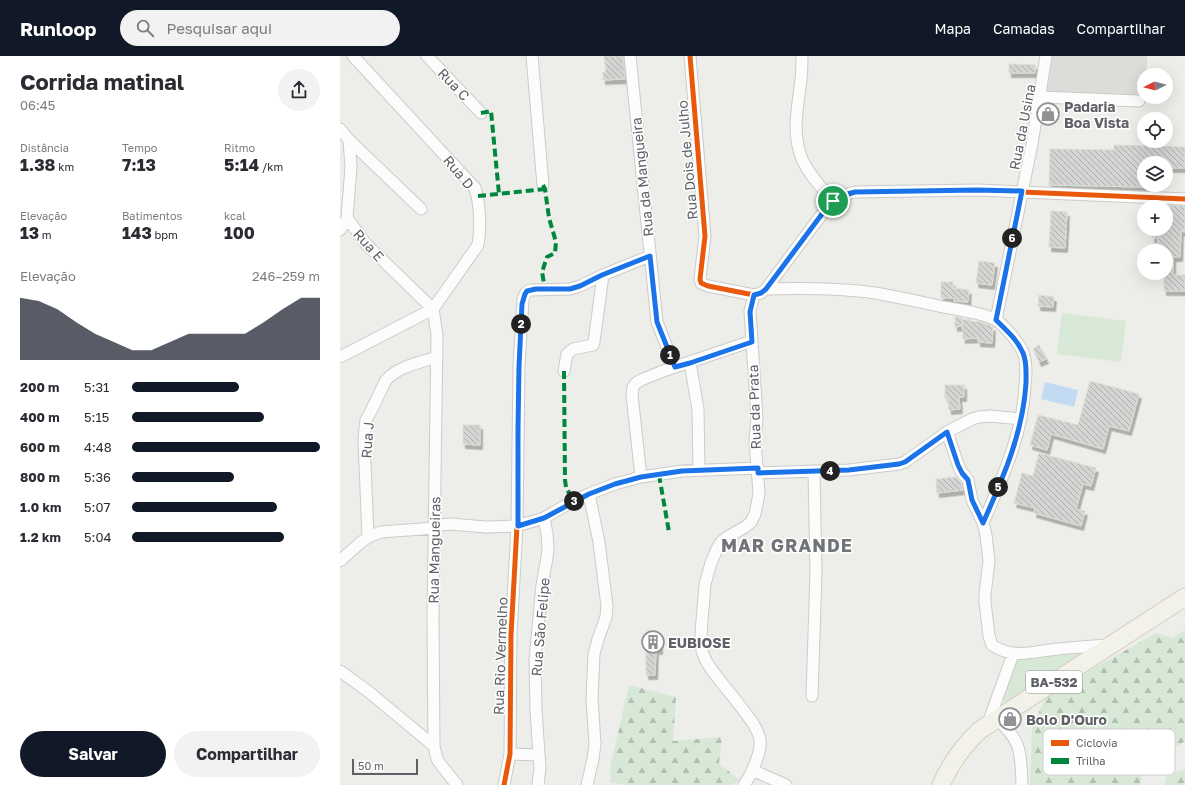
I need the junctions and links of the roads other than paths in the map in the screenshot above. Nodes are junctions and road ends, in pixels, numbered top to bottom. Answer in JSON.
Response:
{"nodes":[{"id":1,"x":353,"y":56,"type":"edge"},
{"id":2,"x":426,"y":56,"type":"edge"},
{"id":3,"x":532,"y":56,"type":"edge"},
{"id":4,"x":630,"y":56,"type":"edge"},
{"id":5,"x":690,"y":56,"type":"edge"},
{"id":6,"x":802,"y":56,"type":"edge"},
{"id":7,"x":1046,"y":56,"type":"edge"},
{"id":8,"x":1040,"y":97,"type":"junction"},
{"id":9,"x":1137,"y":101,"type":"edge"},
{"id":10,"x":481,"y":113,"type":"dead end"},
{"id":11,"x":340,"y":129,"type":"edge"},
{"id":12,"x":349,"y":140,"type":"junction"},
{"id":13,"x":543,"y":184,"type":"dead end"},
{"id":14,"x":1022,"y":191,"type":"junction"},
{"id":15,"x":1185,"y":199,"type":"edge"},
{"id":16,"x":833,"y":201,"type":"junction"},
{"id":17,"x":421,"y":209,"type":"dead end"},
{"id":18,"x":347,"y":218,"type":"junction"},
{"id":19,"x":340,"y":230,"type":"edge"},
{"id":20,"x":650,"y":256,"type":"junction"},
{"id":21,"x":602,"y":275,"type":"junction"},
{"id":22,"x":766,"y":289,"type":"junction"},
{"id":23,"x":754,"y":295,"type":"junction"},
{"id":24,"x":433,"y":309,"type":"junction"},
{"id":25,"x":996,"y":320,"type":"junction"},
{"id":26,"x":752,"y":342,"type":"junction"},
{"id":27,"x":340,"y":357,"type":"edge"},
{"id":28,"x":437,"y":357,"type":"junction"},
{"id":29,"x":690,"y":363,"type":"junction"},
{"id":30,"x":675,"y":367,"type":"junction"},
{"id":31,"x":564,"y":371,"type":"dead end"},
{"id":32,"x":1021,"y":419,"type":"junction"},
{"id":33,"x":947,"y":432,"type":"junction"},
{"id":34,"x":699,"y":470,"type":"junction"},
{"id":35,"x":758,"y":471,"type":"junction"},
{"id":36,"x":814,"y":472,"type":"junction"},
{"id":37,"x":641,"y":477,"type":"junction"},
{"id":38,"x":589,"y":494,"type":"junction"},
{"id":39,"x":544,"y":518,"type":"junction"},
{"id":40,"x":983,"y":523,"type":"junction"},
{"id":41,"x":518,"y":526,"type":"junction"},
{"id":42,"x":435,"y":528,"type":"junction"},
{"id":43,"x":368,"y":537,"type":"junction"},
{"id":44,"x":340,"y":561,"type":"edge"},
{"id":45,"x":1185,"y":597,"type":"edge"},
{"id":46,"x":1113,"y":645,"type":"junction"},
{"id":47,"x":1013,"y":654,"type":"junction"},
{"id":48,"x":342,"y":673,"type":"edge"},
{"id":49,"x":812,"y":696,"type":"dead end"},
{"id":50,"x":991,"y":722,"type":"junction"},
{"id":51,"x":434,"y":746,"type":"junction"},
{"id":52,"x":510,"y":754,"type":"junction"},
{"id":53,"x":539,"y":755,"type":"junction"},
{"id":54,"x":752,"y":770,"type":"junction"},
{"id":55,"x":457,"y":785,"type":"edge"},
{"id":56,"x":504,"y":785,"type":"edge"},
{"id":57,"x":538,"y":785,"type":"edge"},
{"id":58,"x":587,"y":785,"type":"edge"},
{"id":59,"x":744,"y":785,"type":"edge"},
{"id":60,"x":786,"y":785,"type":"edge"},
{"id":61,"x":941,"y":785,"type":"edge"},
{"id":62,"x":1022,"y":785,"type":"edge"}],
"edges":[{"from":1,"to":24,"type":"street","name":"Rua D"},
{"from":2,"to":10,"type":"street","name":"Rua C"},
{"from":3,"to":13,"type":"street"},
{"from":4,"to":20,"type":"street","name":"Rua da Mangueira"},
{"from":5,"to":23,"type":"street","name":"Rua Dois de Julho"},
{"from":6,"to":16,"type":"street"},
{"from":7,"to":8,"type":"street","name":"Rua da Usina"},
{"from":8,"to":9,"type":"street"},
{"from":8,"to":14,"type":"street","name":"Rua da Usina"},
{"from":11,"to":12,"type":"street"},
{"from":12,"to":17,"type":"street"},
{"from":12,"to":18,"type":"street","name":"Rua E"},
{"from":14,"to":15,"type":"street"},
{"from":14,"to":16,"type":"street"},
{"from":14,"to":25,"type":"street","name":"Rua da Usina"},
{"from":16,"to":22,"type":"street"},
{"from":18,"to":19,"type":"street"},
{"from":18,"to":24,"type":"street","name":"Rua E"},
{"from":20,"to":21,"type":"street"},
{"from":20,"to":30,"type":"street","name":"Rua da Mangueira"},
{"from":21,"to":31,"type":"street"},
{"from":21,"to":41,"type":"street","name":"Rua Rio Vermelho"},
{"from":22,"to":23,"type":"street"},
{"from":22,"to":25,"type":"street"},
{"from":23,"to":26,"type":"street","name":"Rua da Prata"},
{"from":24,"to":27,"type":"street"},
{"from":24,"to":28,"type":"street","name":"Rua Mangueiras"},
{"from":25,"to":32,"type":"street"},
{"from":26,"to":29,"type":"street"},
{"from":26,"to":35,"type":"street","name":"Rua da Prata"},
{"from":28,"to":42,"type":"street","name":"Rua Mangueiras"},
{"from":28,"to":43,"type":"street","name":"Rua J"},
{"from":29,"to":30,"type":"street"},
{"from":29,"to":34,"type":"street"},
{"from":30,"to":37,"type":"street"},
{"from":32,"to":33,"type":"street"},
{"from":32,"to":40,"type":"street"},
{"from":33,"to":36,"type":"street"},
{"from":33,"to":40,"type":"street"},
{"from":34,"to":35,"type":"street"},
{"from":34,"to":37,"type":"street"},
{"from":35,"to":36,"type":"street"},
{"from":35,"to":54,"type":"street","name":"Rua da Prata"},
{"from":36,"to":49,"type":"street"},
{"from":37,"to":38,"type":"street"},
{"from":38,"to":39,"type":"street"},
{"from":38,"to":58,"type":"street"},
{"from":39,"to":41,"type":"street"},
{"from":39,"to":53,"type":"street","name":"Rua São Felipe"},
{"from":40,"to":47,"type":"street"},
{"from":41,"to":42,"type":"street"},
{"from":41,"to":52,"type":"street","name":"Rua Rio Vermelho"},
{"from":42,"to":43,"type":"street"},
{"from":42,"to":51,"type":"street","name":"Rua Mangueiras"},
{"from":43,"to":44,"type":"street"},
{"from":45,"to":46,"type":"main road","number":"BA-532"},
{"from":46,"to":47,"type":"street"},
{"from":46,"to":50,"type":"main road","number":"BA-532"},
{"from":47,"to":50,"type":"street"},
{"from":48,"to":51,"type":"street"},
{"from":50,"to":61,"type":"main road","number":"BA-532"},
{"from":50,"to":62,"type":"street"},
{"from":51,"to":55,"type":"street","name":"Rua Mangueiras"},
{"from":52,"to":53,"type":"street"},
{"from":52,"to":56,"type":"street","name":"Rua Rio Vermelho"},
{"from":53,"to":57,"type":"street","name":"Rua São Felipe"},
{"from":54,"to":59,"type":"street","name":"Rua da Prata"},
{"from":54,"to":60,"type":"street"}]}
